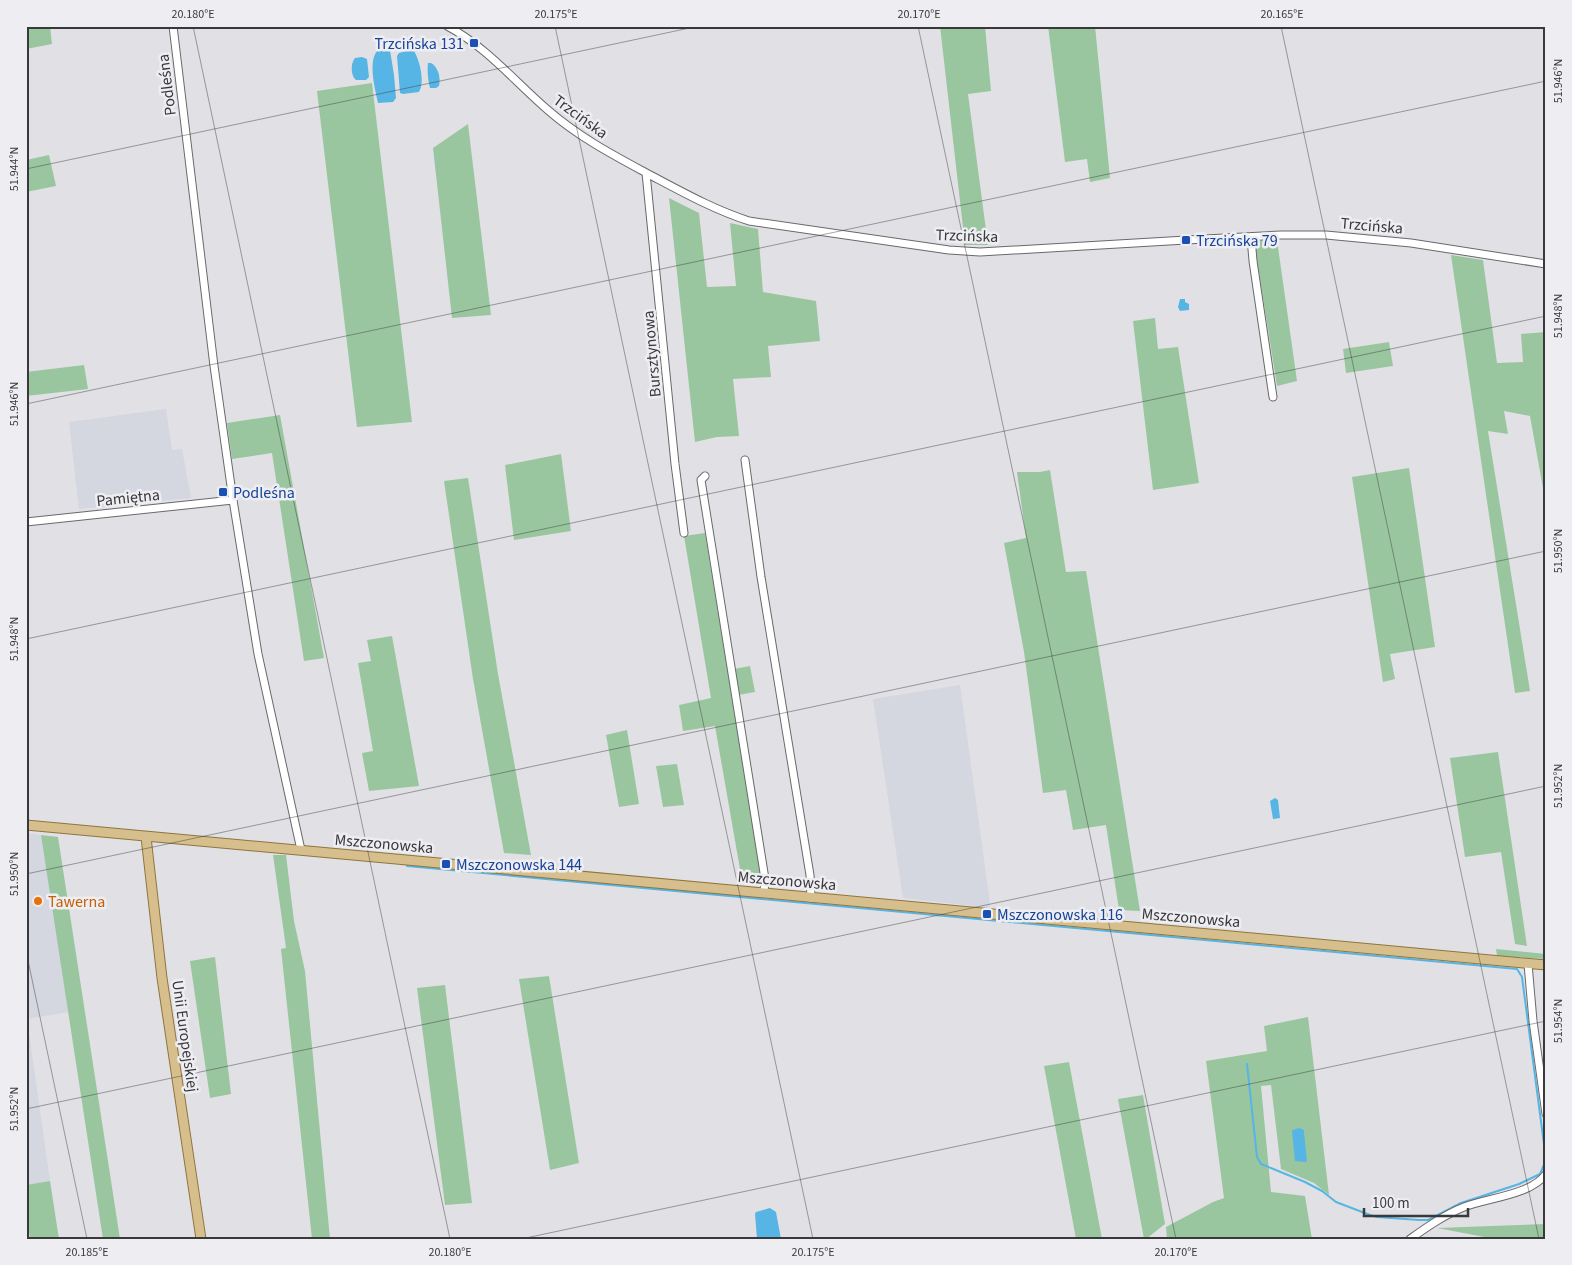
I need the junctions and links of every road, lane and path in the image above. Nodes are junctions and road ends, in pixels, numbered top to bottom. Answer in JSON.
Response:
{"nodes":[{"id":1,"x":173,"y":26,"type":"edge"},
{"id":2,"x":447,"y":26,"type":"edge"},
{"id":3,"x":646,"y":172,"type":"junction"},
{"id":4,"x":1251,"y":237,"type":"junction"},
{"id":5,"x":1546,"y":264,"type":"edge"},
{"id":6,"x":1273,"y":397,"type":"dead end"},
{"id":7,"x":745,"y":460,"type":"dead end"},
{"id":8,"x":704,"y":476,"type":"dead end"},
{"id":9,"x":233,"y":500,"type":"junction"},
{"id":10,"x":26,"y":522,"type":"edge"},
{"id":11,"x":684,"y":533,"type":"dead end"},
{"id":12,"x":26,"y":826,"type":"edge"},
{"id":13,"x":146,"y":837,"type":"junction"},
{"id":14,"x":301,"y":850,"type":"junction"},
{"id":15,"x":764,"y":894,"type":"junction"},
{"id":16,"x":810,"y":898,"type":"junction"},
{"id":17,"x":1528,"y":964,"type":"junction"},
{"id":18,"x":1546,"y":965,"type":"edge"},
{"id":19,"x":1546,"y":1114,"type":"edge"},
{"id":20,"x":1546,"y":1174,"type":"edge"},
{"id":21,"x":201,"y":1239,"type":"edge"},
{"id":22,"x":1410,"y":1239,"type":"edge"}],
"edges":[{"from":1,"to":9,"type":"street","name":"Podleśna"},
{"from":2,"to":3,"type":"street","name":"Trzcińska"},
{"from":3,"to":4,"type":"street","name":"Trzcińska"},
{"from":3,"to":11,"type":"street","name":"Bursztynowa"},
{"from":4,"to":5,"type":"street","name":"Trzcińska"},
{"from":4,"to":6,"type":"street"},
{"from":7,"to":16,"type":"street"},
{"from":8,"to":15,"type":"street"},
{"from":9,"to":10,"type":"street","name":"Pamiętna"},
{"from":9,"to":14,"type":"street","name":"Podleśna"},
{"from":12,"to":13,"type":"main road","name":"Mszczonowska"},
{"from":13,"to":14,"type":"main road","name":"Mszczonowska"},
{"from":13,"to":21,"type":"main road","name":"Unii Europejskiej"},
{"from":14,"to":15,"type":"main road","name":"Mszczonowska"},
{"from":15,"to":16,"type":"main road","name":"Mszczonowska"},
{"from":16,"to":17,"type":"main road","name":"Mszczonowska"},
{"from":17,"to":18,"type":"main road","name":"Mszczonowska"},
{"from":17,"to":19,"type":"street"},
{"from":20,"to":22,"type":"street"}]}
